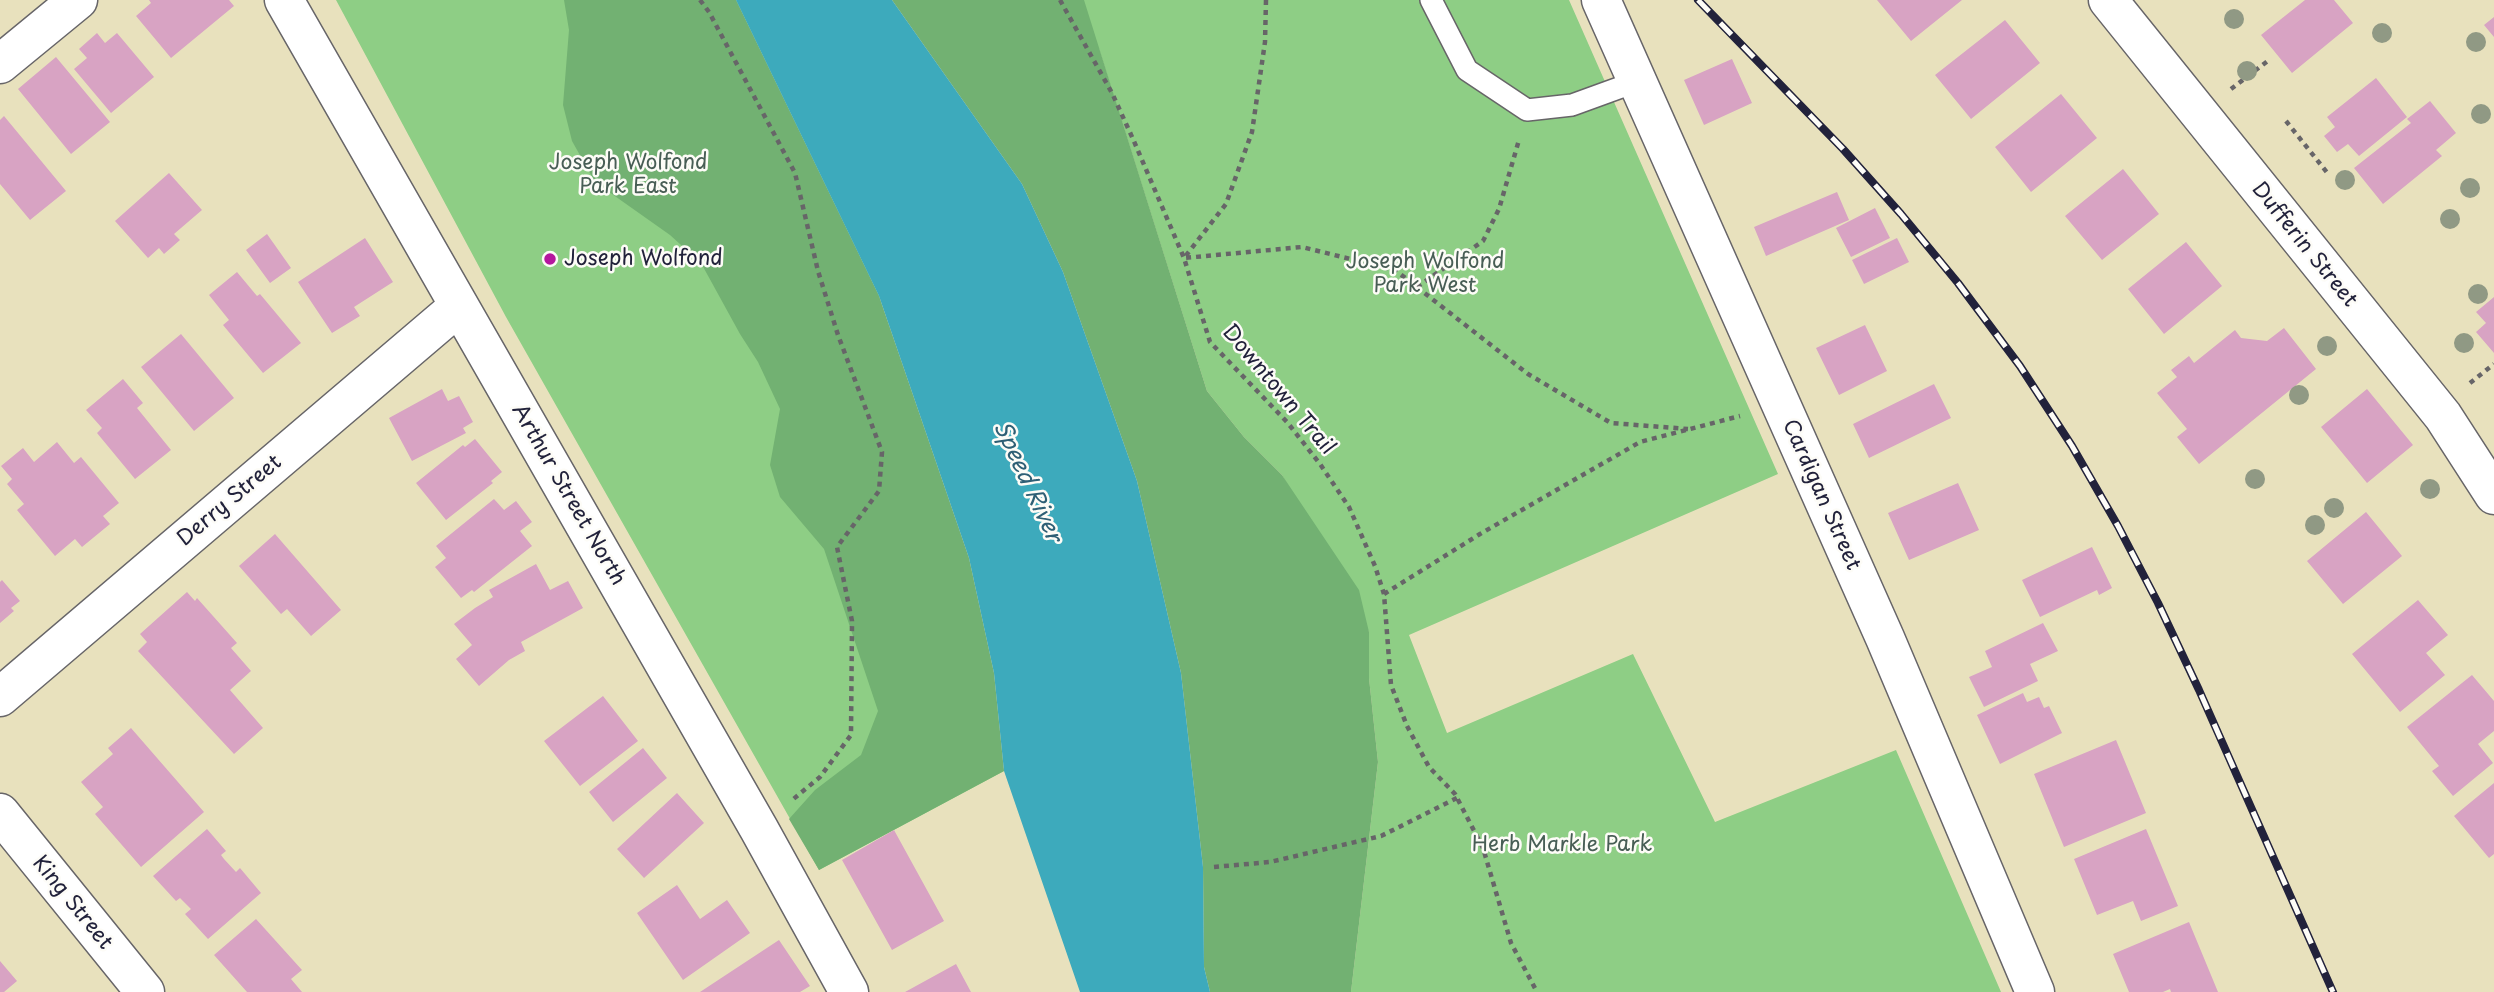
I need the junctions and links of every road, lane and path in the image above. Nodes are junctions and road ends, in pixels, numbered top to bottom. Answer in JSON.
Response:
{"nodes":[{"id":1,"x":78,"y":0,"type":"edge"},
{"id":2,"x":284,"y":0,"type":"edge"},
{"id":3,"x":700,"y":0,"type":"edge"},
{"id":4,"x":1060,"y":0,"type":"edge"},
{"id":5,"x":1266,"y":0,"type":"edge"},
{"id":6,"x":1431,"y":0,"type":"edge"},
{"id":7,"x":1601,"y":0,"type":"edge"},
{"id":8,"x":2108,"y":0,"type":"edge"},
{"id":9,"x":2269,"y":60,"type":"dead end"},
{"id":10,"x":0,"y":64,"type":"edge"},
{"id":11,"x":1638,"y":81,"type":"junction"},
{"id":12,"x":2223,"y":95,"type":"dead end"},
{"id":13,"x":1527,"y":110,"type":"junction"},
{"id":14,"x":2286,"y":121,"type":"dead end"},
{"id":15,"x":2329,"y":175,"type":"dead end"},
{"id":16,"x":1184,"y":258,"type":"junction"},
{"id":17,"x":1417,"y":287,"type":"junction"},
{"id":18,"x":459,"y":306,"type":"junction"},
{"id":19,"x":2494,"y":364,"type":"edge"},
{"id":20,"x":2461,"y":390,"type":"dead end"},
{"id":21,"x":1781,"y":406,"type":"junction"},
{"id":22,"x":1688,"y":429,"type":"junction"},
{"id":23,"x":2494,"y":495,"type":"edge"},
{"id":24,"x":1384,"y":594,"type":"junction"},
{"id":25,"x":0,"y":697,"type":"edge"},
{"id":26,"x":1457,"y":798,"type":"junction"},
{"id":27,"x":0,"y":813,"type":"edge"},
{"id":28,"x":759,"y":829,"type":"junction"},
{"id":29,"x":1214,"y":867,"type":"dead end"},
{"id":30,"x":145,"y":992,"type":"edge"},
{"id":31,"x":849,"y":992,"type":"edge"},
{"id":32,"x":1536,"y":992,"type":"edge"},
{"id":33,"x":2035,"y":992,"type":"edge"}],
"edges":[{"from":1,"to":10,"type":"street"},
{"from":2,"to":18,"type":"street","name":"Arthur Street North"},
{"from":3,"to":28,"type":"path"},
{"from":4,"to":16,"type":"path","name":"Downtown Trail"},
{"from":5,"to":16,"type":"path"},
{"from":6,"to":13,"type":"lane"},
{"from":7,"to":11,"type":"street","name":"Cardigan Street"},
{"from":8,"to":23,"type":"street","name":"Dufferin Street"},
{"from":9,"to":12,"type":"path"},
{"from":11,"to":13,"type":"lane"},
{"from":11,"to":21,"type":"street","name":"Cardigan Street"},
{"from":13,"to":17,"type":"path"},
{"from":14,"to":15,"type":"path"},
{"from":16,"to":17,"type":"path"},
{"from":16,"to":24,"type":"path","name":"Downtown Trail"},
{"from":17,"to":22,"type":"path"},
{"from":18,"to":25,"type":"street","name":"Derry Street"},
{"from":18,"to":28,"type":"street","name":"Arthur Street North"},
{"from":19,"to":20,"type":"path"},
{"from":21,"to":22,"type":"path"},
{"from":21,"to":33,"type":"street","name":"Cardigan Street"},
{"from":22,"to":24,"type":"path"},
{"from":24,"to":26,"type":"path","name":"Downtown Trail"},
{"from":26,"to":29,"type":"path"},
{"from":26,"to":32,"type":"path","name":"Downtown Trail"},
{"from":27,"to":30,"type":"street","name":"King Street"},
{"from":28,"to":31,"type":"street","name":"Arthur Street North"}]}
